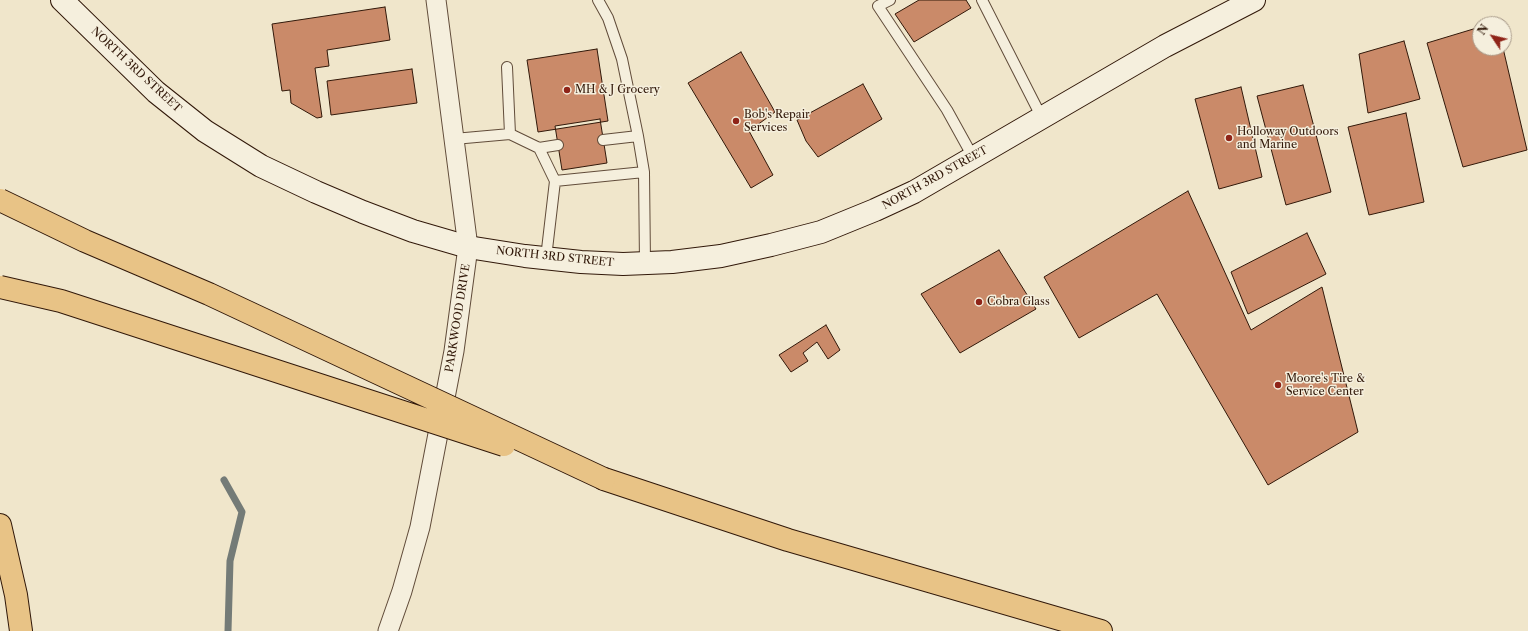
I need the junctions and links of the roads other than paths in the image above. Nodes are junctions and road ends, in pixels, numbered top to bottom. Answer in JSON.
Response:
{"nodes":[{"id":1,"x":62,"y":0,"type":"edge"},
{"id":2,"x":598,"y":0,"type":"edge"},
{"id":3,"x":890,"y":0,"type":"edge"},
{"id":4,"x":982,"y":0,"type":"edge"},
{"id":5,"x":1254,"y":0,"type":"edge"},
{"id":6,"x":441,"y":3,"type":"edge"},
{"id":7,"x":507,"y":67,"type":"dead end"},
{"id":8,"x":1042,"y":118,"type":"junction"},
{"id":9,"x":510,"y":134,"type":"junction"},
{"id":10,"x":638,"y":136,"type":"junction"},
{"id":11,"x":454,"y":138,"type":"junction"},
{"id":12,"x":604,"y":140,"type":"dead end"},
{"id":13,"x":558,"y":145,"type":"dead end"},
{"id":14,"x":539,"y":148,"type":"junction"},
{"id":15,"x":973,"y":157,"type":"junction"},
{"id":16,"x":644,"y":172,"type":"junction"},
{"id":17,"x":555,"y":181,"type":"junction"},
{"id":18,"x":0,"y":200,"type":"edge"},
{"id":19,"x":468,"y":247,"type":"junction"},
{"id":20,"x":546,"y":258,"type":"junction"},
{"id":21,"x":645,"y":263,"type":"junction"},
{"id":22,"x":0,"y":287,"type":"edge"},
{"id":23,"x":604,"y":479,"type":"junction"},
{"id":24,"x":0,"y":525,"type":"edge"},
{"id":25,"x":21,"y":631,"type":"edge"},
{"id":26,"x":388,"y":631,"type":"edge"},
{"id":27,"x":1100,"y":631,"type":"edge"}],
"edges":[{"from":1,"to":19,"type":"main road","name":"NORTH 3RD STREET"},
{"from":2,"to":10,"type":"lane"},
{"from":3,"to":15,"type":"lane"},
{"from":4,"to":8,"type":"lane"},
{"from":5,"to":8,"type":"main road","name":"NORTH 3RD STREET"},
{"from":6,"to":11,"type":"street","name":"PARKWOOD DRIVE"},
{"from":7,"to":9,"type":"lane"},
{"from":8,"to":15,"type":"main road","name":"NORTH 3RD STREET"},
{"from":9,"to":11,"type":"lane"},
{"from":9,"to":14,"type":"lane"},
{"from":10,"to":12,"type":"lane"},
{"from":10,"to":16,"type":"lane"},
{"from":11,"to":19,"type":"street","name":"PARKWOOD DRIVE"},
{"from":13,"to":14,"type":"lane"},
{"from":14,"to":17,"type":"lane"},
{"from":15,"to":21,"type":"main road","name":"NORTH 3RD STREET"},
{"from":16,"to":17,"type":"lane"},
{"from":16,"to":21,"type":"lane"},
{"from":17,"to":20,"type":"lane"},
{"from":18,"to":23,"type":"highway","bridge":true},
{"from":19,"to":20,"type":"main road","name":"NORTH 3RD STREET"},
{"from":19,"to":26,"type":"street","name":"PARKWOOD DRIVE"},
{"from":20,"to":21,"type":"main road","name":"NORTH 3RD STREET"},
{"from":22,"to":23,"type":"highway","bridge":true},
{"from":23,"to":27,"type":"highway"},
{"from":24,"to":25,"type":"highway"}]}
